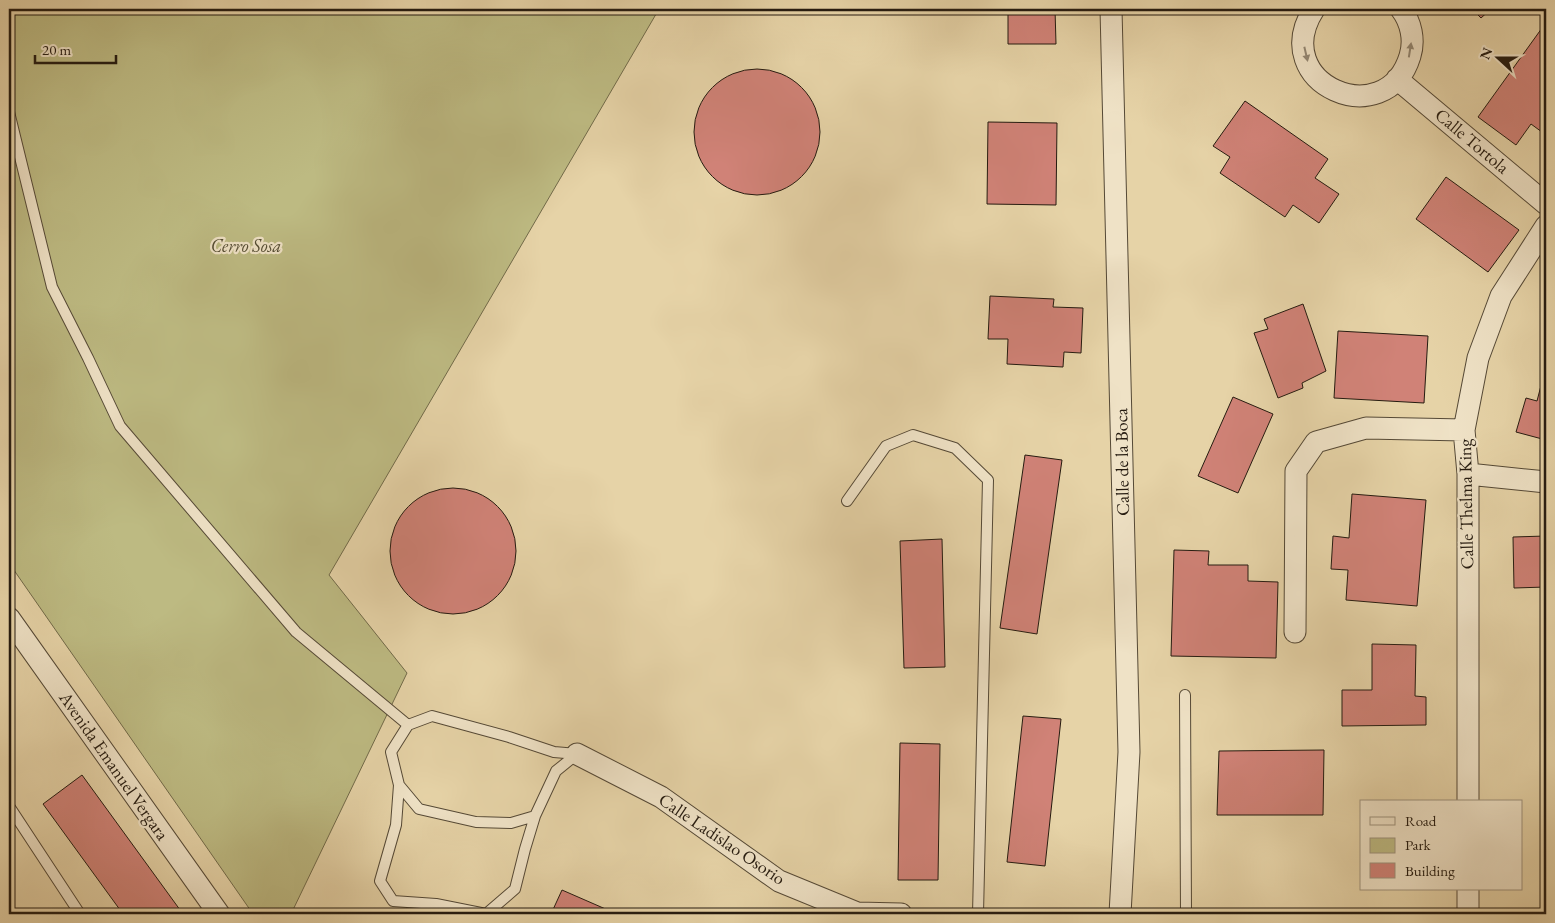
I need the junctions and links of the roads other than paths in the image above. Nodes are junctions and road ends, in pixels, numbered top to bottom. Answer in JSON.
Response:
{"nodes":[{"id":1,"x":1111,"y":9,"type":"edge"},
{"id":2,"x":1314,"y":9,"type":"edge"},
{"id":3,"x":1401,"y":9,"type":"edge"},
{"id":4,"x":1397,"y":79,"type":"junction"},
{"id":5,"x":9,"y":112,"type":"edge"},
{"id":6,"x":1546,"y":204,"type":"edge"},
{"id":7,"x":1546,"y":226,"type":"edge"},
{"id":8,"x":1464,"y":430,"type":"junction"},
{"id":9,"x":1468,"y":474,"type":"junction"},
{"id":10,"x":1546,"y":482,"type":"edge"},
{"id":11,"x":846,"y":500,"type":"dead end"},
{"id":12,"x":9,"y":618,"type":"edge"},
{"id":13,"x":1295,"y":632,"type":"dead end"},
{"id":14,"x":1185,"y":695,"type":"dead end"},
{"id":15,"x":408,"y":725,"type":"junction"},
{"id":16,"x":577,"y":754,"type":"junction"},
{"id":17,"x":399,"y":785,"type":"junction"},
{"id":18,"x":1468,"y":800,"type":"edge"},
{"id":19,"x":9,"y":806,"type":"edge"},
{"id":20,"x":535,"y":816,"type":"junction"},
{"id":21,"x":1468,"y":890,"type":"edge"},
{"id":22,"x":80,"y":914,"type":"edge"},
{"id":23,"x":218,"y":914,"type":"edge"},
{"id":24,"x":901,"y":914,"type":"edge"},
{"id":25,"x":978,"y":914,"type":"edge"},
{"id":26,"x":1120,"y":914,"type":"edge"},
{"id":27,"x":1186,"y":914,"type":"edge"},
{"id":28,"x":1468,"y":914,"type":"edge"}],
"edges":[{"from":1,"to":26,"type":"street","name":"Calle de la Boca"},
{"from":2,"to":4,"type":"street","one_way":true},
{"from":4,"to":3,"type":"street","one_way":true},
{"from":4,"to":6,"type":"street","name":"Calle Tortola"},
{"from":5,"to":15,"type":"lane"},
{"from":7,"to":8,"type":"street","name":"Calle Thelma King"},
{"from":8,"to":9,"type":"street","name":"Calle Thelma King"},
{"from":8,"to":13,"type":"street"},
{"from":9,"to":10,"type":"street"},
{"from":9,"to":18,"type":"street","name":"Calle Thelma King"},
{"from":11,"to":25,"type":"lane"},
{"from":12,"to":23,"type":"street","name":"Avenida Emanuel Vergara"},
{"from":14,"to":27,"type":"lane"},
{"from":15,"to":16,"type":"lane","name":"Calle Ladislao Osorio"},
{"from":15,"to":17,"type":"lane"},
{"from":16,"to":20,"type":"lane"},
{"from":16,"to":24,"type":"street","name":"Calle Ladislao Osorio"},
{"from":17,"to":20,"type":"lane"},
{"from":17,"to":20,"type":"lane"},
{"from":19,"to":22,"type":"lane"},
{"from":21,"to":28,"type":"street"}]}
